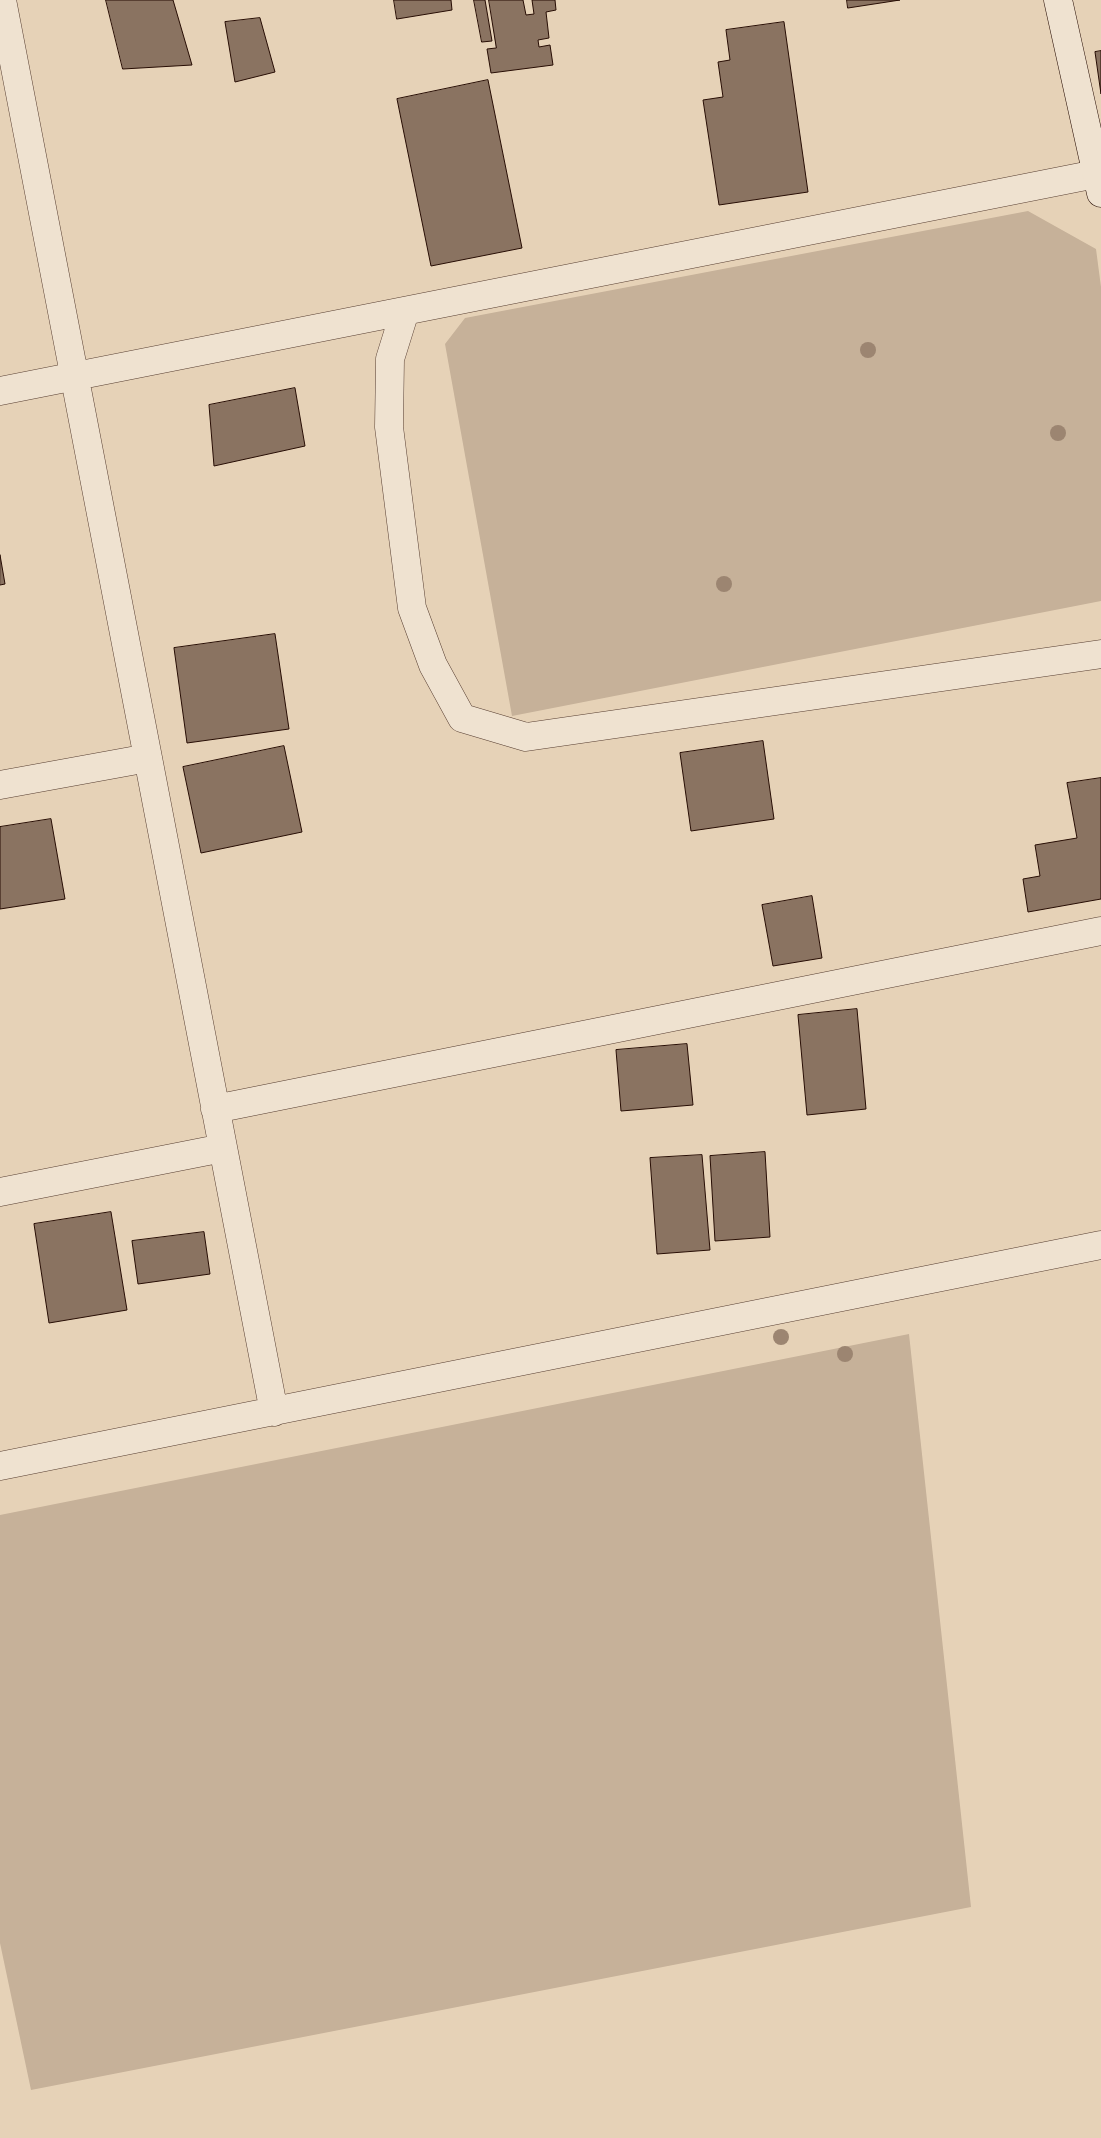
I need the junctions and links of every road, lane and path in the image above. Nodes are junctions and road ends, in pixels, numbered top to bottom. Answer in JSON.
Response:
{"nodes":[{"id":1,"x":2,"y":0,"type":"edge"},
{"id":2,"x":1058,"y":0,"type":"edge"},
{"id":3,"x":1100,"y":180,"type":"edge"},
{"id":4,"x":405,"y":311,"type":"junction"},
{"id":5,"x":74,"y":376,"type":"junction"},
{"id":6,"x":0,"y":391,"type":"edge"},
{"id":7,"x":1101,"y":654,"type":"edge"},
{"id":8,"x":148,"y":758,"type":"junction"},
{"id":9,"x":0,"y":785,"type":"edge"},
{"id":10,"x":1101,"y":932,"type":"edge"},
{"id":11,"x":215,"y":1109,"type":"junction"},
{"id":12,"x":223,"y":1148,"type":"junction"},
{"id":13,"x":0,"y":1192,"type":"edge"},
{"id":14,"x":1101,"y":1245,"type":"edge"},
{"id":15,"x":274,"y":1412,"type":"junction"},
{"id":16,"x":0,"y":1466,"type":"edge"}],
"edges":[{"from":1,"to":5,"type":"street"},
{"from":2,"to":3,"type":"street"},
{"from":3,"to":4,"type":"street"},
{"from":4,"to":5,"type":"street"},
{"from":4,"to":7,"type":"street"},
{"from":5,"to":6,"type":"street"},
{"from":5,"to":8,"type":"street"},
{"from":8,"to":9,"type":"street"},
{"from":8,"to":11,"type":"street"},
{"from":10,"to":11,"type":"street"},
{"from":11,"to":12,"type":"street"},
{"from":12,"to":13,"type":"street"},
{"from":12,"to":15,"type":"street"},
{"from":14,"to":15,"type":"street"},
{"from":15,"to":16,"type":"street"}]}
